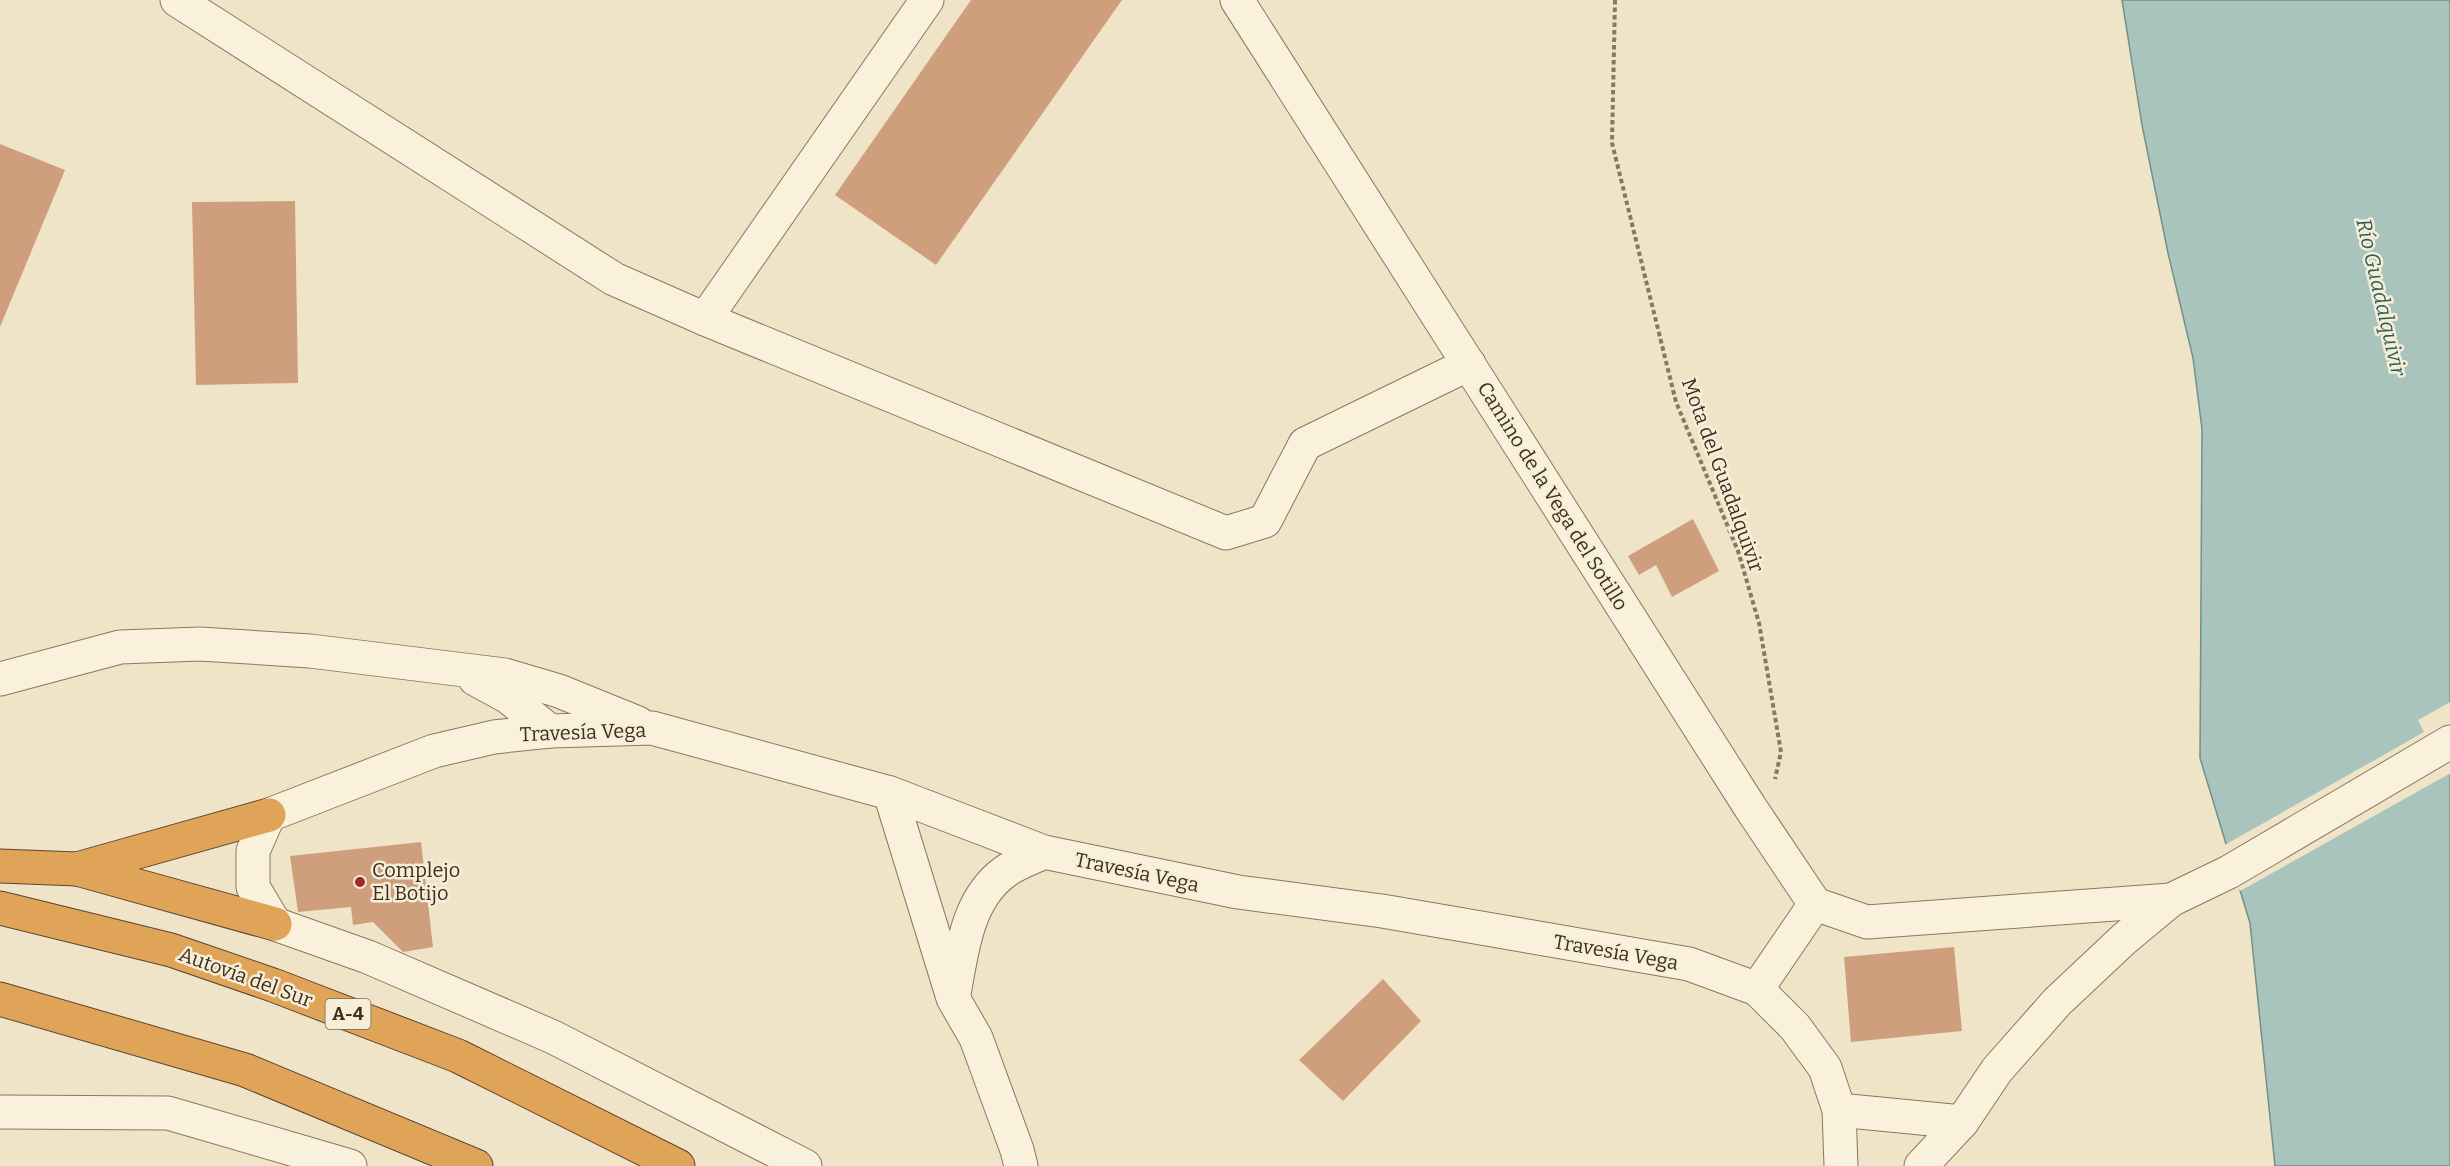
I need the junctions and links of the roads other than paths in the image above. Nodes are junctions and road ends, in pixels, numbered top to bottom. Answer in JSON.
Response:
{"nodes":[{"id":1,"x":177,"y":0,"type":"edge"},
{"id":2,"x":927,"y":0,"type":"edge"},
{"id":3,"x":1237,"y":0,"type":"edge"},
{"id":4,"x":705,"y":319,"type":"junction"},
{"id":5,"x":1470,"y":364,"type":"junction"},
{"id":6,"x":446,"y":667,"type":"junction"},
{"id":7,"x":0,"y":679,"type":"edge"},
{"id":8,"x":652,"y":728,"type":"junction"},
{"id":9,"x":550,"y":730,"type":"junction"},
{"id":10,"x":2450,"y":742,"type":"edge"},
{"id":11,"x":890,"y":793,"type":"junction"},
{"id":12,"x":269,"y":815,"type":"junction"},
{"id":13,"x":1044,"y":852,"type":"junction"},
{"id":14,"x":0,"y":866,"type":"edge"},
{"id":15,"x":77,"y":869,"type":"junction"},
{"id":16,"x":2171,"y":900,"type":"junction"},
{"id":17,"x":1815,"y":904,"type":"junction"},
{"id":18,"x":0,"y":908,"type":"edge"},
{"id":19,"x":275,"y":924,"type":"junction"},
{"id":20,"x":1757,"y":989,"type":"junction"},
{"id":21,"x":953,"y":998,"type":"junction"},
{"id":22,"x":0,"y":999,"type":"edge"},
{"id":23,"x":1839,"y":1110,"type":"junction"},
{"id":24,"x":0,"y":1112,"type":"edge"},
{"id":25,"x":1962,"y":1122,"type":"junction"},
{"id":26,"x":350,"y":1166,"type":"edge"},
{"id":27,"x":476,"y":1166,"type":"edge"},
{"id":28,"x":678,"y":1166,"type":"edge"},
{"id":29,"x":805,"y":1166,"type":"edge"},
{"id":30,"x":1021,"y":1166,"type":"edge"},
{"id":31,"x":1841,"y":1166,"type":"edge"},
{"id":32,"x":1921,"y":1166,"type":"edge"}],
"edges":[{"from":1,"to":4,"type":"street"},
{"from":2,"to":4,"type":"street"},
{"from":3,"to":5,"type":"street","name":"Camino de la Vega del Sotillo"},
{"from":4,"to":5,"type":"street"},
{"from":5,"to":17,"type":"street","name":"Camino de la Vega del Sotillo"},
{"from":6,"to":7,"type":"street"},
{"from":6,"to":8,"type":"street"},
{"from":6,"to":9,"type":"street"},
{"from":8,"to":9,"type":"street","name":"Travesía Vega"},
{"from":8,"to":11,"type":"street","name":"Travesía Vega"},
{"from":9,"to":12,"type":"street","name":"Travesía Vega"},
{"from":10,"to":16,"type":"street"},
{"from":11,"to":13,"type":"street","name":"Travesía Vega"},
{"from":11,"to":21,"type":"street"},
{"from":12,"to":15,"type":"highway"},
{"from":12,"to":19,"type":"street"},
{"from":13,"to":20,"type":"street","name":"Travesía Vega"},
{"from":13,"to":21,"type":"street"},
{"from":14,"to":15,"type":"highway"},
{"from":15,"to":19,"type":"highway"},
{"from":16,"to":17,"type":"street"},
{"from":16,"to":25,"type":"street"},
{"from":17,"to":20,"type":"street"},
{"from":18,"to":28,"type":"highway","name":"Autovía del Sur","number":"A-4"},
{"from":19,"to":29,"type":"street"},
{"from":20,"to":23,"type":"street","name":"Travesía Vega"},
{"from":21,"to":30,"type":"street"},
{"from":22,"to":27,"type":"highway"},
{"from":23,"to":25,"type":"street"},
{"from":23,"to":31,"type":"street","name":"Travesía Vega"},
{"from":24,"to":26,"type":"street"},
{"from":25,"to":32,"type":"street"}]}
